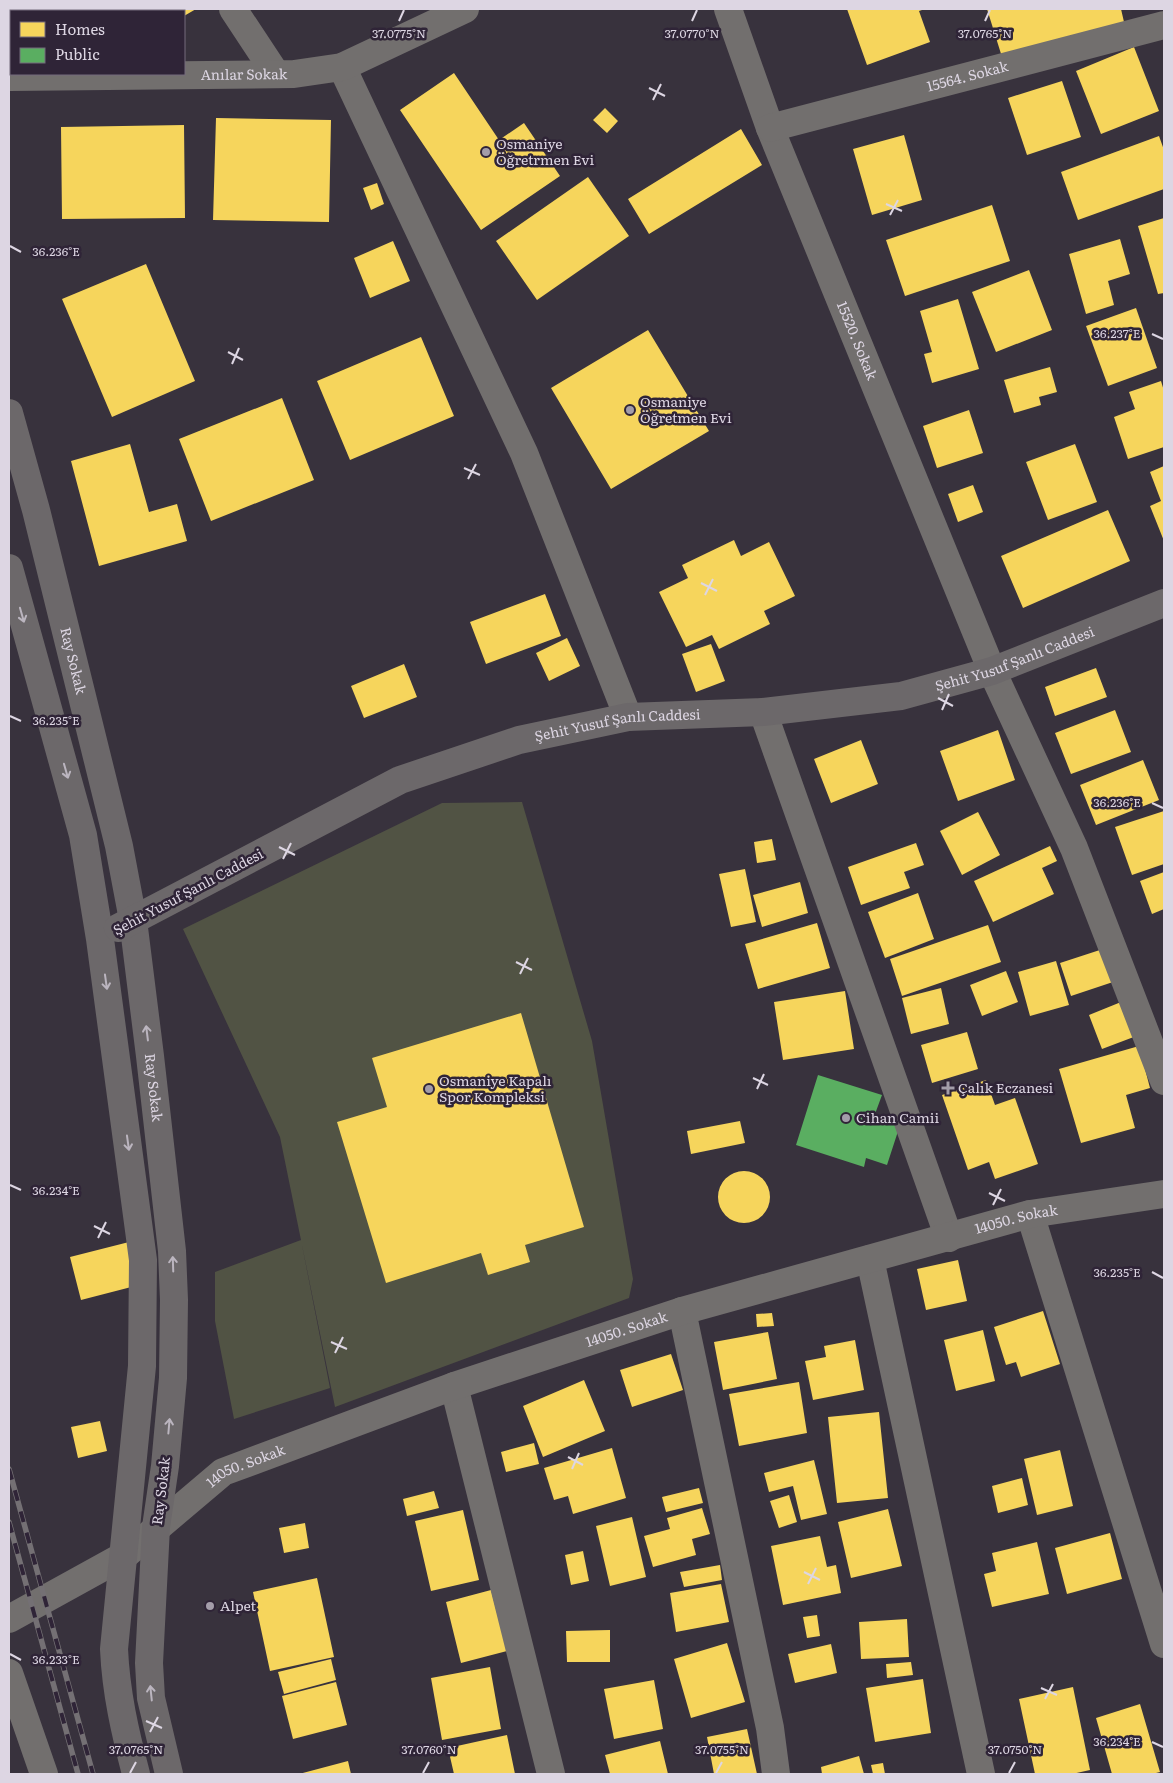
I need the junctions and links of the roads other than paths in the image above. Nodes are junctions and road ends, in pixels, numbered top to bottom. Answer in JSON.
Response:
{"nodes":[{"id":1,"x":233,"y":9,"type":"edge"},
{"id":2,"x":465,"y":9,"type":"edge"},
{"id":3,"x":728,"y":9,"type":"edge"},
{"id":4,"x":1163,"y":30,"type":"edge"},
{"id":5,"x":342,"y":67,"type":"junction"},
{"id":6,"x":276,"y":74,"type":"junction"},
{"id":7,"x":9,"y":77,"type":"edge"},
{"id":8,"x":770,"y":128,"type":"junction"},
{"id":9,"x":9,"y":413,"type":"edge"},
{"id":10,"x":9,"y":568,"type":"edge"},
{"id":11,"x":1164,"y":603,"type":"edge"},
{"id":12,"x":992,"y":671,"type":"junction"},
{"id":13,"x":763,"y":712,"type":"junction"},
{"id":14,"x":628,"y":717,"type":"junction"},
{"id":15,"x":133,"y":920,"type":"junction"},
{"id":16,"x":100,"y":939,"type":"junction"},
{"id":17,"x":1164,"y":1081,"type":"edge"},
{"id":18,"x":1164,"y":1194,"type":"edge"},
{"id":19,"x":1030,"y":1214,"type":"junction"},
{"id":20,"x":948,"y":1238,"type":"junction"},
{"id":21,"x":870,"y":1259,"type":"junction"},
{"id":22,"x":682,"y":1311,"type":"junction"},
{"id":23,"x":454,"y":1386,"type":"junction"},
{"id":24,"x":156,"y":1527,"type":"junction"},
{"id":25,"x":125,"y":1555,"type":"junction"},
{"id":26,"x":9,"y":1618,"type":"edge"},
{"id":27,"x":1164,"y":1644,"type":"edge"},
{"id":28,"x":9,"y":1673,"type":"edge"},
{"id":29,"x":44,"y":1774,"type":"edge"},
{"id":30,"x":136,"y":1774,"type":"edge"},
{"id":31,"x":169,"y":1774,"type":"edge"},
{"id":32,"x":551,"y":1774,"type":"edge"},
{"id":33,"x":776,"y":1774,"type":"edge"},
{"id":34,"x":981,"y":1774,"type":"edge"}],
"edges":[{"from":1,"to":6,"type":"street"},
{"from":2,"to":5,"type":"street","name":"Anılar Sokak"},
{"from":3,"to":8,"type":"street","name":"15520. Sokak"},
{"from":4,"to":8,"type":"street","name":"15564. Sokak"},
{"from":5,"to":6,"type":"street","name":"Anılar Sokak"},
{"from":5,"to":14,"type":"street"},
{"from":6,"to":7,"type":"street","name":"Anılar Sokak"},
{"from":8,"to":12,"type":"street","name":"15520. Sokak"},
{"from":9,"to":15,"type":"street","name":"Ray Sokak"},
{"from":10,"to":16,"type":"street","one_way":true},
{"from":11,"to":12,"type":"street","name":"Şehit Yusuf Şanlı Caddesi"},
{"from":12,"to":13,"type":"street","name":"Şehit Yusuf Şanlı Caddesi"},
{"from":12,"to":17,"type":"street","name":"15520. Sokak"},
{"from":13,"to":14,"type":"street","name":"Şehit Yusuf Şanlı Caddesi"},
{"from":13,"to":20,"type":"street"},
{"from":14,"to":15,"type":"street","name":"Şehit Yusuf Şanlı Caddesi"},
{"from":15,"to":16,"type":"street","name":"Şehit Yusuf Şanlı Caddesi"},
{"from":24,"to":15,"type":"street","name":"Ray Sokak","one_way":true},
{"from":16,"to":25,"type":"street","one_way":true},
{"from":18,"to":19,"type":"street","name":"14050. Sokak"},
{"from":19,"to":20,"type":"street","name":"14050. Sokak"},
{"from":19,"to":27,"type":"street"},
{"from":20,"to":21,"type":"street","name":"14050. Sokak"},
{"from":21,"to":22,"type":"street","name":"14050. Sokak"},
{"from":21,"to":34,"type":"street"},
{"from":22,"to":23,"type":"street","name":"14050. Sokak"},
{"from":22,"to":33,"type":"street"},
{"from":23,"to":24,"type":"street","name":"14050. Sokak"},
{"from":23,"to":32,"type":"street"},
{"from":24,"to":25,"type":"street","name":"14050. Sokak"},
{"from":31,"to":24,"type":"street","name":"Ray Sokak","one_way":true},
{"from":25,"to":26,"type":"street","name":"14050. Sokak"},
{"from":25,"to":30,"type":"street"},
{"from":28,"to":29,"type":"street"}]}
